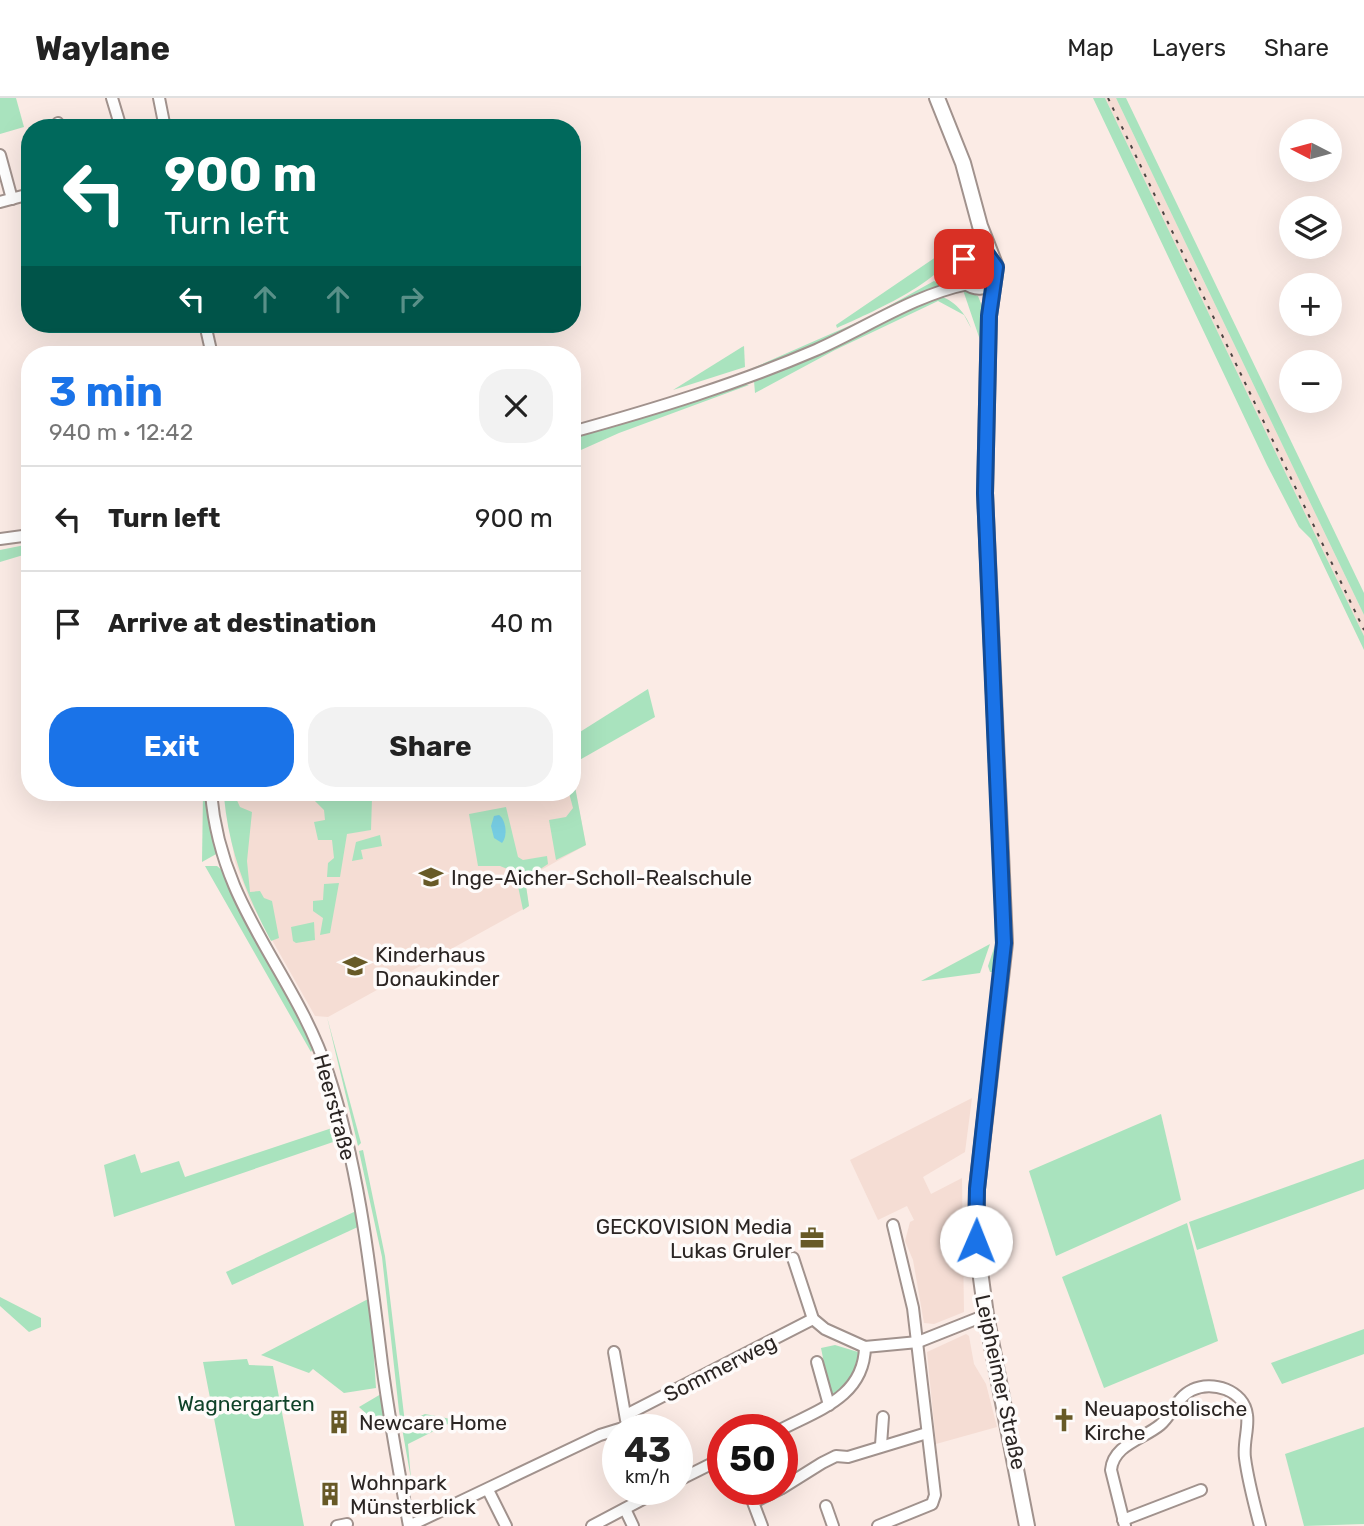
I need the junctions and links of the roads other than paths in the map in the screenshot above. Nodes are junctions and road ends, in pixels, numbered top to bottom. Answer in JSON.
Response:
{"nodes":[{"id":1,"x":112,"y":98,"type":"edge"},
{"id":2,"x":159,"y":98,"type":"edge"},
{"id":3,"x":937,"y":98,"type":"edge"},
{"id":4,"x":118,"y":119,"type":"edge"},
{"id":5,"x":162,"y":119,"type":"edge"},
{"id":6,"x":0,"y":155,"type":"edge"},
{"id":7,"x":21,"y":196,"type":"edge"},
{"id":8,"x":12,"y":199,"type":"junction"},
{"id":9,"x":0,"y":202,"type":"edge"},
{"id":10,"x":980,"y":226,"type":"junction"},
{"id":11,"x":971,"y":252,"type":"junction"},
{"id":12,"x":990,"y":256,"type":"junction"},
{"id":13,"x":960,"y":270,"type":"junction"},
{"id":14,"x":994,"y":279,"type":"junction"},
{"id":15,"x":972,"y":286,"type":"junction"},
{"id":16,"x":930,"y":295,"type":"junction"},
{"id":17,"x":989,"y":316,"type":"junction"},
{"id":18,"x":581,"y":429,"type":"edge"},
{"id":19,"x":21,"y":536,"type":"edge"},
{"id":20,"x":0,"y":539,"type":"edge"},
{"id":21,"x":212,"y":801,"type":"edge"},
{"id":22,"x":893,"y":1225,"type":"dead end"},
{"id":23,"x":793,"y":1258,"type":"dead end"},
{"id":24,"x":986,"y":1315,"type":"junction"},
{"id":25,"x":813,"y":1319,"type":"junction"},
{"id":26,"x":918,"y":1342,"type":"junction"},
{"id":27,"x":864,"y":1347,"type":"junction"},
{"id":28,"x":614,"y":1352,"type":"dead end"},
{"id":29,"x":817,"y":1362,"type":"dead end"},
{"id":30,"x":829,"y":1405,"type":"junction"},
{"id":31,"x":624,"y":1414,"type":"edge"},
{"id":32,"x":644,"y":1414,"type":"edge"},
{"id":33,"x":883,"y":1417,"type":"dead end"},
{"id":34,"x":798,"y":1421,"type":"edge"},
{"id":35,"x":927,"y":1433,"type":"junction"},
{"id":36,"x":602,"y":1434,"type":"edge"},
{"id":37,"x":881,"y":1445,"type":"junction"},
{"id":38,"x":798,"y":1479,"type":"edge"},
{"id":39,"x":488,"y":1489,"type":"junction"},
{"id":40,"x":1200,"y":1490,"type":"dead end"},
{"id":41,"x":629,"y":1505,"type":"edge"},
{"id":42,"x":755,"y":1505,"type":"edge"},
{"id":43,"x":826,"y":1506,"type":"dead end"},
{"id":44,"x":625,"y":1509,"type":"junction"},
{"id":45,"x":1124,"y":1523,"type":"edge"},
{"id":46,"x":409,"y":1526,"type":"edge"},
{"id":47,"x":506,"y":1526,"type":"edge"},
{"id":48,"x":592,"y":1526,"type":"edge"},
{"id":49,"x":633,"y":1526,"type":"edge"},
{"id":50,"x":762,"y":1526,"type":"edge"},
{"id":51,"x":833,"y":1526,"type":"edge"},
{"id":52,"x":878,"y":1526,"type":"edge"},
{"id":53,"x":1027,"y":1526,"type":"edge"},
{"id":54,"x":1260,"y":1526,"type":"edge"}],
"edges":[{"from":1,"to":4,"type":"street"},
{"from":2,"to":5,"type":"street"},
{"from":3,"to":10,"type":"main road"},
{"from":6,"to":8,"type":"street"},
{"from":7,"to":8,"type":"street"},
{"from":8,"to":9,"type":"street"},
{"from":10,"to":11,"type":"main road"},
{"from":10,"to":12,"type":"main road"},
{"from":11,"to":12,"type":"main road"},
{"from":11,"to":13,"type":"main road"},
{"from":12,"to":14,"type":"main road"},
{"from":13,"to":15,"type":"main road"},
{"from":13,"to":16,"type":"street"},
{"from":14,"to":15,"type":"main road"},
{"from":14,"to":17,"type":"main road","name":"Leipheimer Straße"},
{"from":15,"to":16,"type":"street"},
{"from":15,"to":17,"type":"main road","name":"Leipheimer Straße"},
{"from":16,"to":18,"type":"street"},
{"from":17,"to":24,"type":"main road","name":"Leipheimer Straße"},
{"from":19,"to":20,"type":"street"},
{"from":21,"to":46,"type":"street","name":"Heerstraße"},
{"from":22,"to":26,"type":"street"},
{"from":23,"to":25,"type":"street"},
{"from":24,"to":26,"type":"street"},
{"from":24,"to":53,"type":"main road","name":"Leipheimer Straße"},
{"from":25,"to":27,"type":"street"},
{"from":25,"to":32,"type":"street","name":"Sommerweg"},
{"from":26,"to":27,"type":"street"},
{"from":26,"to":35,"type":"street"},
{"from":27,"to":30,"type":"street"},
{"from":28,"to":31,"type":"street"},
{"from":29,"to":30,"type":"street"},
{"from":30,"to":34,"type":"street"},
{"from":33,"to":37,"type":"street"},
{"from":35,"to":37,"type":"street"},
{"from":35,"to":52,"type":"street"},
{"from":36,"to":39,"type":"street","name":"Sommerweg"},
{"from":37,"to":38,"type":"street"},
{"from":39,"to":46,"type":"street","name":"Sommerweg"},
{"from":39,"to":47,"type":"street"},
{"from":40,"to":45,"type":"street"},
{"from":41,"to":44,"type":"street"},
{"from":42,"to":50,"type":"street"},
{"from":43,"to":51,"type":"street"},
{"from":44,"to":48,"type":"street"},
{"from":44,"to":49,"type":"street"},
{"from":45,"to":54,"type":"street"}]}
